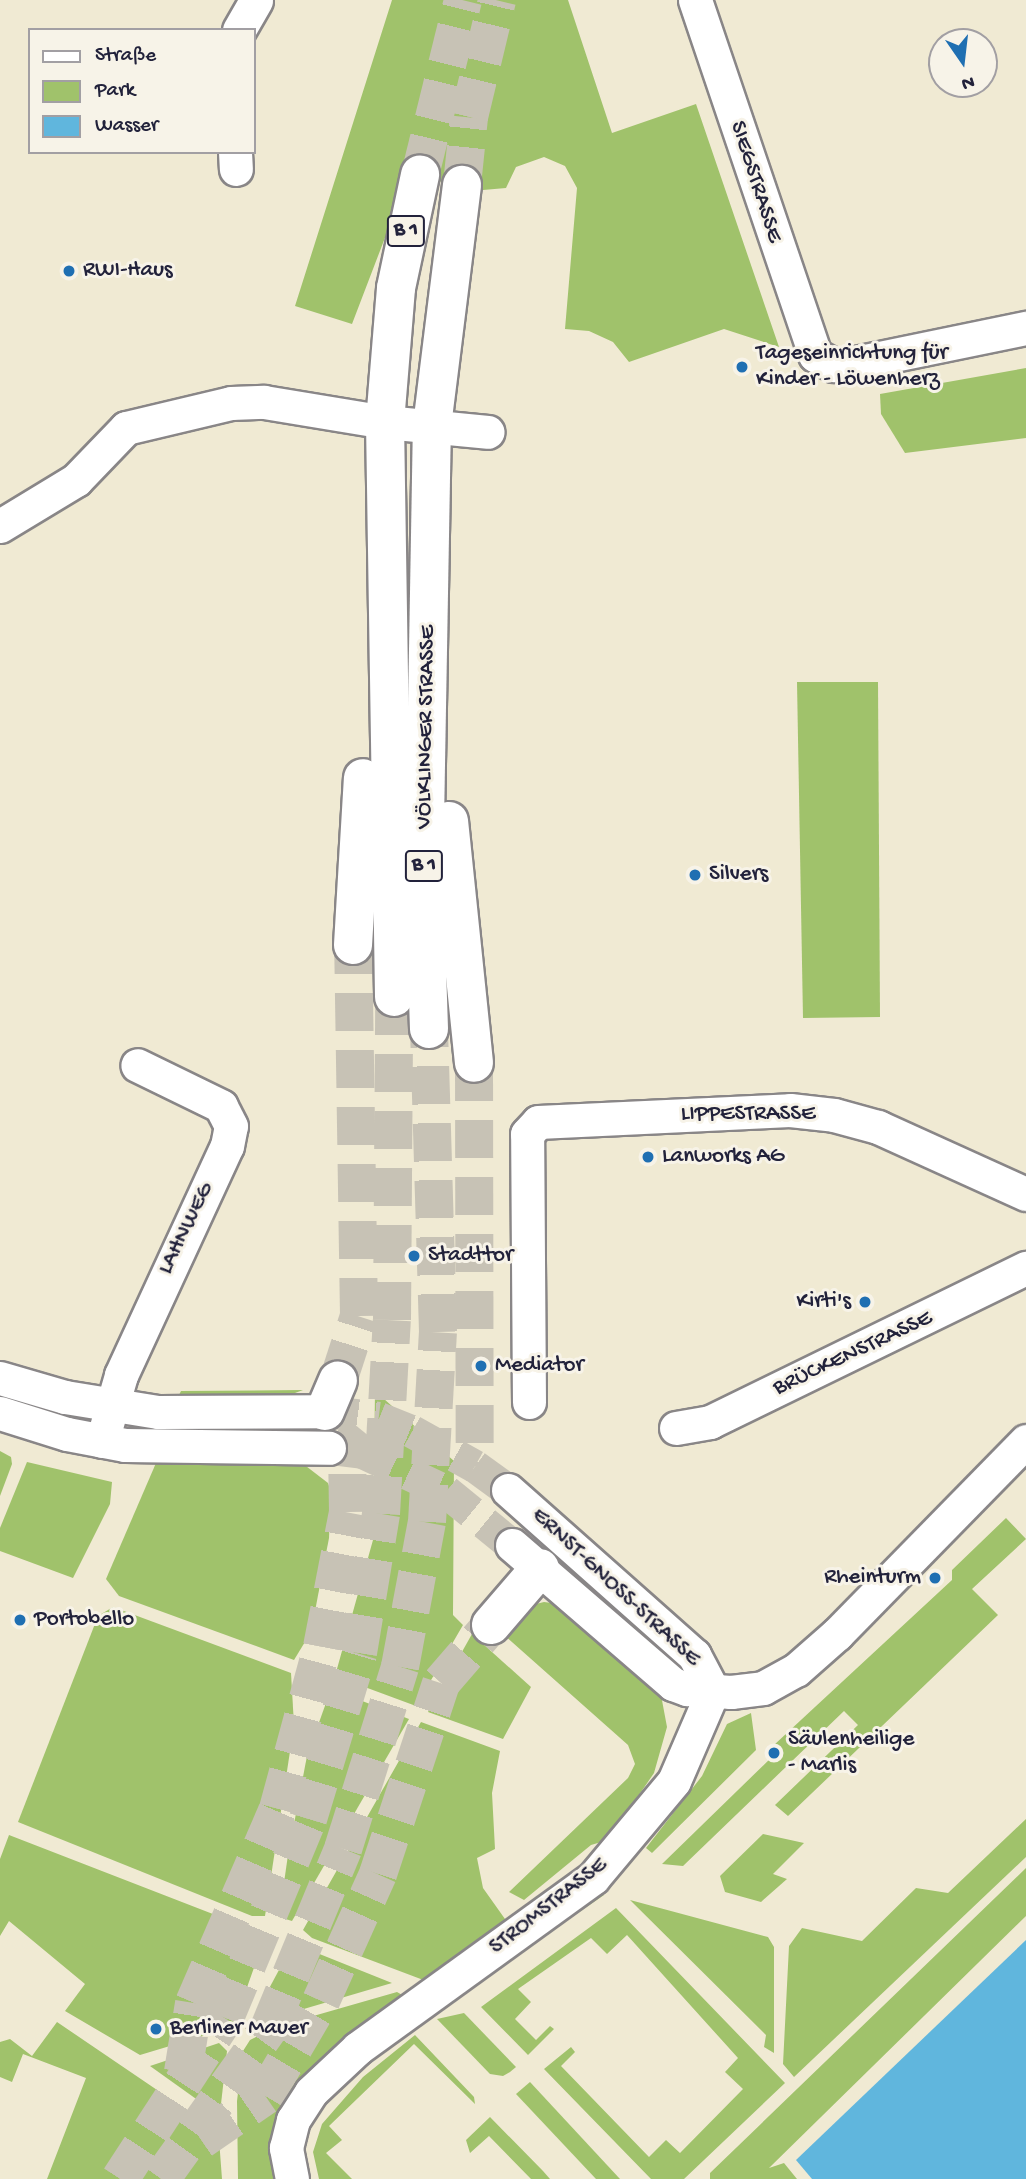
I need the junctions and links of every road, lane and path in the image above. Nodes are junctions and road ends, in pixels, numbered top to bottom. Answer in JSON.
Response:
{"nodes":[{"id":1,"x":256,"y":0,"type":"edge"},
{"id":2,"x":695,"y":0,"type":"edge"},
{"id":3,"x":240,"y":28,"type":"edge"},
{"id":4,"x":420,"y":175,"type":"tunnel mouth"},
{"id":5,"x":462,"y":185,"type":"tunnel mouth"},
{"id":6,"x":1026,"y":328,"type":"edge"},
{"id":7,"x":385,"y":422,"type":"junction"},
{"id":8,"x":432,"y":426,"type":"junction"},
{"id":9,"x":488,"y":432,"type":"dead end"},
{"id":10,"x":0,"y":526,"type":"edge"},
{"id":11,"x":386,"y":690,"type":"junction"},
{"id":12,"x":429,"y":704,"type":"junction"},
{"id":13,"x":353,"y":945,"type":"tunnel mouth"},
{"id":14,"x":394,"y":997,"type":"tunnel mouth"},
{"id":15,"x":429,"y":1029,"type":"tunnel mouth"},
{"id":16,"x":474,"y":1063,"type":"tunnel mouth"},
{"id":17,"x":137,"y":1065,"type":"dead end"},
{"id":18,"x":1026,"y":1194,"type":"edge"},
{"id":19,"x":1026,"y":1268,"type":"edge"},
{"id":20,"x":0,"y":1378,"type":"edge"},
{"id":21,"x":529,"y":1402,"type":"dead end"},
{"id":22,"x":112,"y":1404,"type":"junction"},
{"id":23,"x":0,"y":1413,"type":"edge"},
{"id":24,"x":676,"y":1428,"type":"dead end"},
{"id":25,"x":102,"y":1441,"type":"junction"},
{"id":26,"x":1026,"y":1441,"type":"edge"},
{"id":27,"x":508,"y":1490,"type":"tunnel mouth"},
{"id":28,"x":536,"y":1514,"type":"junction"},
{"id":29,"x":526,"y":1557,"type":"junction"},
{"id":30,"x":491,"y":1625,"type":"tunnel mouth"},
{"id":31,"x":713,"y":1691,"type":"junction"},
{"id":32,"x":292,"y":2179,"type":"edge"}],
"edges":[{"from":1,"to":3,"type":"street"},
{"from":2,"to":6,"type":"street","name":"SIEGSTRASSE"},
{"from":4,"to":7,"type":"main road","name":"VÖLKLINGER STRASSE","number":"B 1"},
{"from":5,"to":8,"type":"main road","name":"VÖLKLINGER STRASSE","number":"B 1"},
{"from":7,"to":8,"type":"street"},
{"from":7,"to":10,"type":"street"},
{"from":7,"to":11,"type":"main road","name":"VÖLKLINGER STRASSE","number":"B 1"},
{"from":8,"to":9,"type":"street"},
{"from":8,"to":12,"type":"main road","name":"VÖLKLINGER STRASSE","number":"B 1"},
{"from":11,"to":13,"type":"main road"},
{"from":11,"to":14,"type":"main road","name":"VÖLKLINGER STRASSE","number":"B 1"},
{"from":12,"to":15,"type":"main road","name":"VÖLKLINGER STRASSE","number":"B 1"},
{"from":12,"to":16,"type":"main road"},
{"from":17,"to":22,"type":"street","name":"LAHNWEG"},
{"from":18,"to":21,"type":"street","name":"LIPPESTRASSE"},
{"from":19,"to":24,"type":"street","name":"BRÜCKENSTRASSE"},
{"from":20,"to":22,"type":"street"},
{"from":22,"to":25,"type":"street","name":"LAHNWEG"},
{"from":22,"to":25,"type":"street"},
{"from":23,"to":25,"type":"street"},
{"from":26,"to":31,"type":"street"},
{"from":27,"to":28,"type":"street","name":"ERNST-GNOSS-STRASSE"},
{"from":28,"to":29,"type":"street"},
{"from":28,"to":31,"type":"street","name":"ERNST-GNOSS-STRASSE"},
{"from":29,"to":30,"type":"main road"},
{"from":29,"to":31,"type":"street","name":"ERNST-GNOSS-STRASSE"},
{"from":31,"to":32,"type":"street","name":"STROMSTRASSE"}]}
